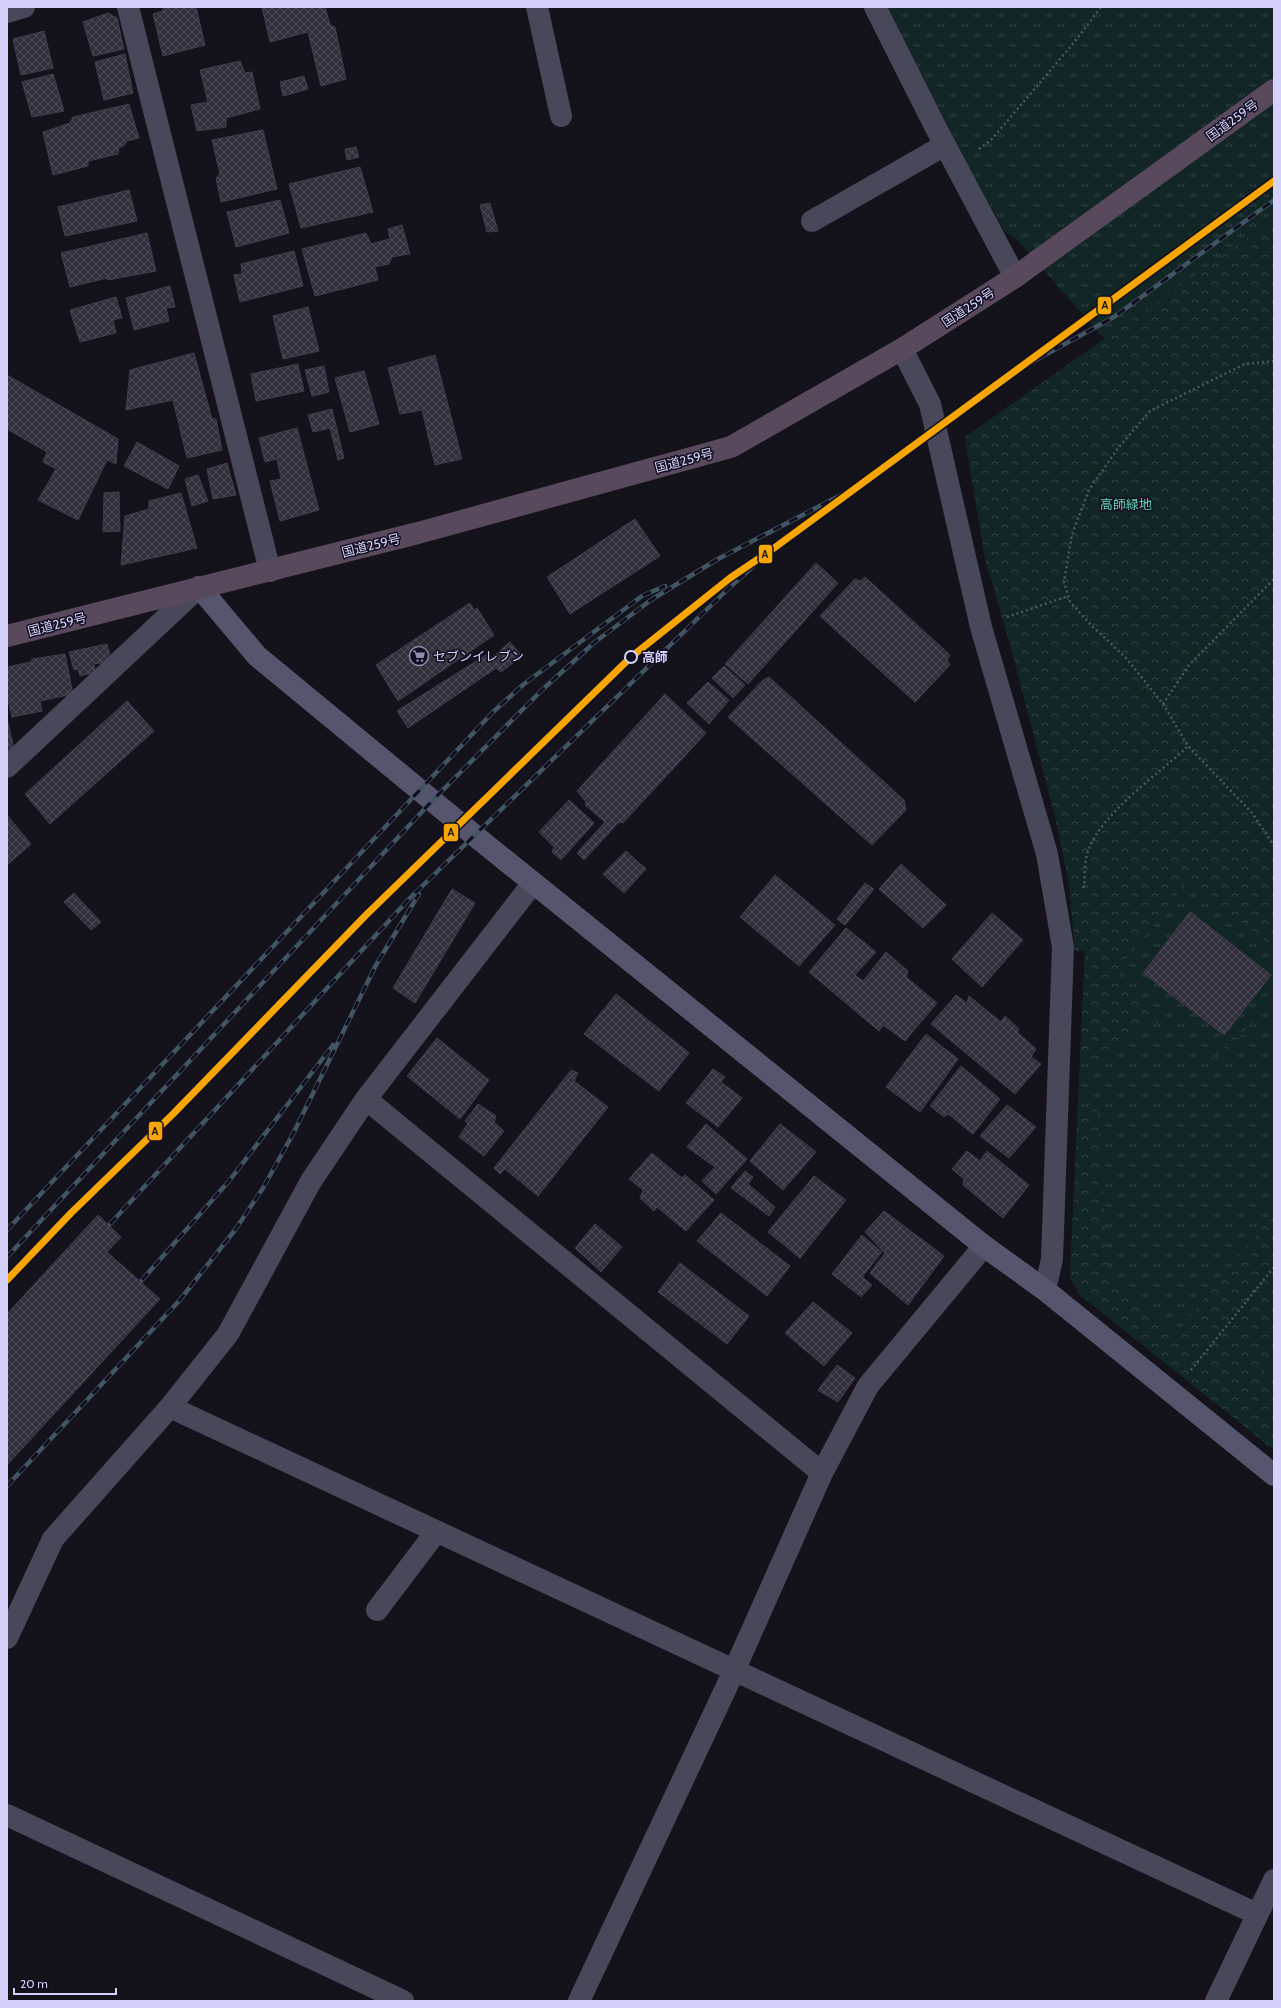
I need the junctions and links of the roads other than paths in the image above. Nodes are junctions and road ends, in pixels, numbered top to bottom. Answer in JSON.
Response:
{"nodes":[{"id":1,"x":24,"y":7,"type":"edge"},
{"id":2,"x":128,"y":7,"type":"edge"},
{"id":3,"x":537,"y":7,"type":"edge"},
{"id":4,"x":875,"y":7,"type":"edge"},
{"id":5,"x":7,"y":12,"type":"edge"},
{"id":6,"x":1274,"y":90,"type":"edge"},
{"id":7,"x":561,"y":116,"type":"dead end"},
{"id":8,"x":945,"y":145,"type":"junction"},
{"id":9,"x":812,"y":221,"type":"dead end"},
{"id":10,"x":1015,"y":277,"type":"junction"},
{"id":11,"x":902,"y":349,"type":"junction"},
{"id":12,"x":270,"y":571,"type":"junction"},
{"id":13,"x":200,"y":587,"type":"junction"},
{"id":14,"x":7,"y":636,"type":"edge"},
{"id":15,"x":7,"y":767,"type":"edge"},
{"id":16,"x":533,"y":883,"type":"junction"},
{"id":17,"x":366,"y":1099,"type":"junction"},
{"id":18,"x":984,"y":1246,"type":"junction"},
{"id":19,"x":1045,"y":1290,"type":"junction"},
{"id":20,"x":170,"y":1407,"type":"junction"},
{"id":21,"x":822,"y":1473,"type":"junction"},
{"id":22,"x":1274,"y":1475,"type":"edge"},
{"id":23,"x":436,"y":1532,"type":"junction"},
{"id":24,"x":377,"y":1610,"type":"dead end"},
{"id":25,"x":7,"y":1638,"type":"edge"},
{"id":26,"x":734,"y":1671,"type":"junction"},
{"id":27,"x":7,"y":1815,"type":"edge"},
{"id":28,"x":1274,"y":1880,"type":"edge"},
{"id":29,"x":1257,"y":1914,"type":"junction"},
{"id":30,"x":402,"y":2001,"type":"edge"},
{"id":31,"x":579,"y":2001,"type":"edge"},
{"id":32,"x":1216,"y":2001,"type":"edge"}],
"edges":[{"from":1,"to":5,"type":"street"},
{"from":2,"to":12,"type":"street"},
{"from":3,"to":7,"type":"street"},
{"from":4,"to":8,"type":"street"},
{"from":6,"to":10,"type":"highway","name":"国道259号"},
{"from":8,"to":9,"type":"street"},
{"from":8,"to":10,"type":"street"},
{"from":10,"to":11,"type":"highway","name":"国道259号"},
{"from":11,"to":12,"type":"highway","name":"国道259号"},
{"from":11,"to":19,"type":"street"},
{"from":12,"to":13,"type":"highway","name":"国道259号"},
{"from":13,"to":14,"type":"highway","name":"国道259号"},
{"from":13,"to":15,"type":"street"},
{"from":13,"to":16,"type":"street"},
{"from":16,"to":17,"type":"street"},
{"from":16,"to":18,"type":"street"},
{"from":17,"to":20,"type":"street"},
{"from":17,"to":21,"type":"street"},
{"from":18,"to":19,"type":"street"},
{"from":18,"to":21,"type":"street"},
{"from":19,"to":22,"type":"street"},
{"from":20,"to":23,"type":"street"},
{"from":20,"to":25,"type":"street"},
{"from":21,"to":26,"type":"street"},
{"from":23,"to":24,"type":"street"},
{"from":23,"to":26,"type":"street"},
{"from":26,"to":29,"type":"street"},
{"from":26,"to":31,"type":"street"},
{"from":27,"to":30,"type":"street"},
{"from":28,"to":29,"type":"street"},
{"from":29,"to":32,"type":"street"}]}
